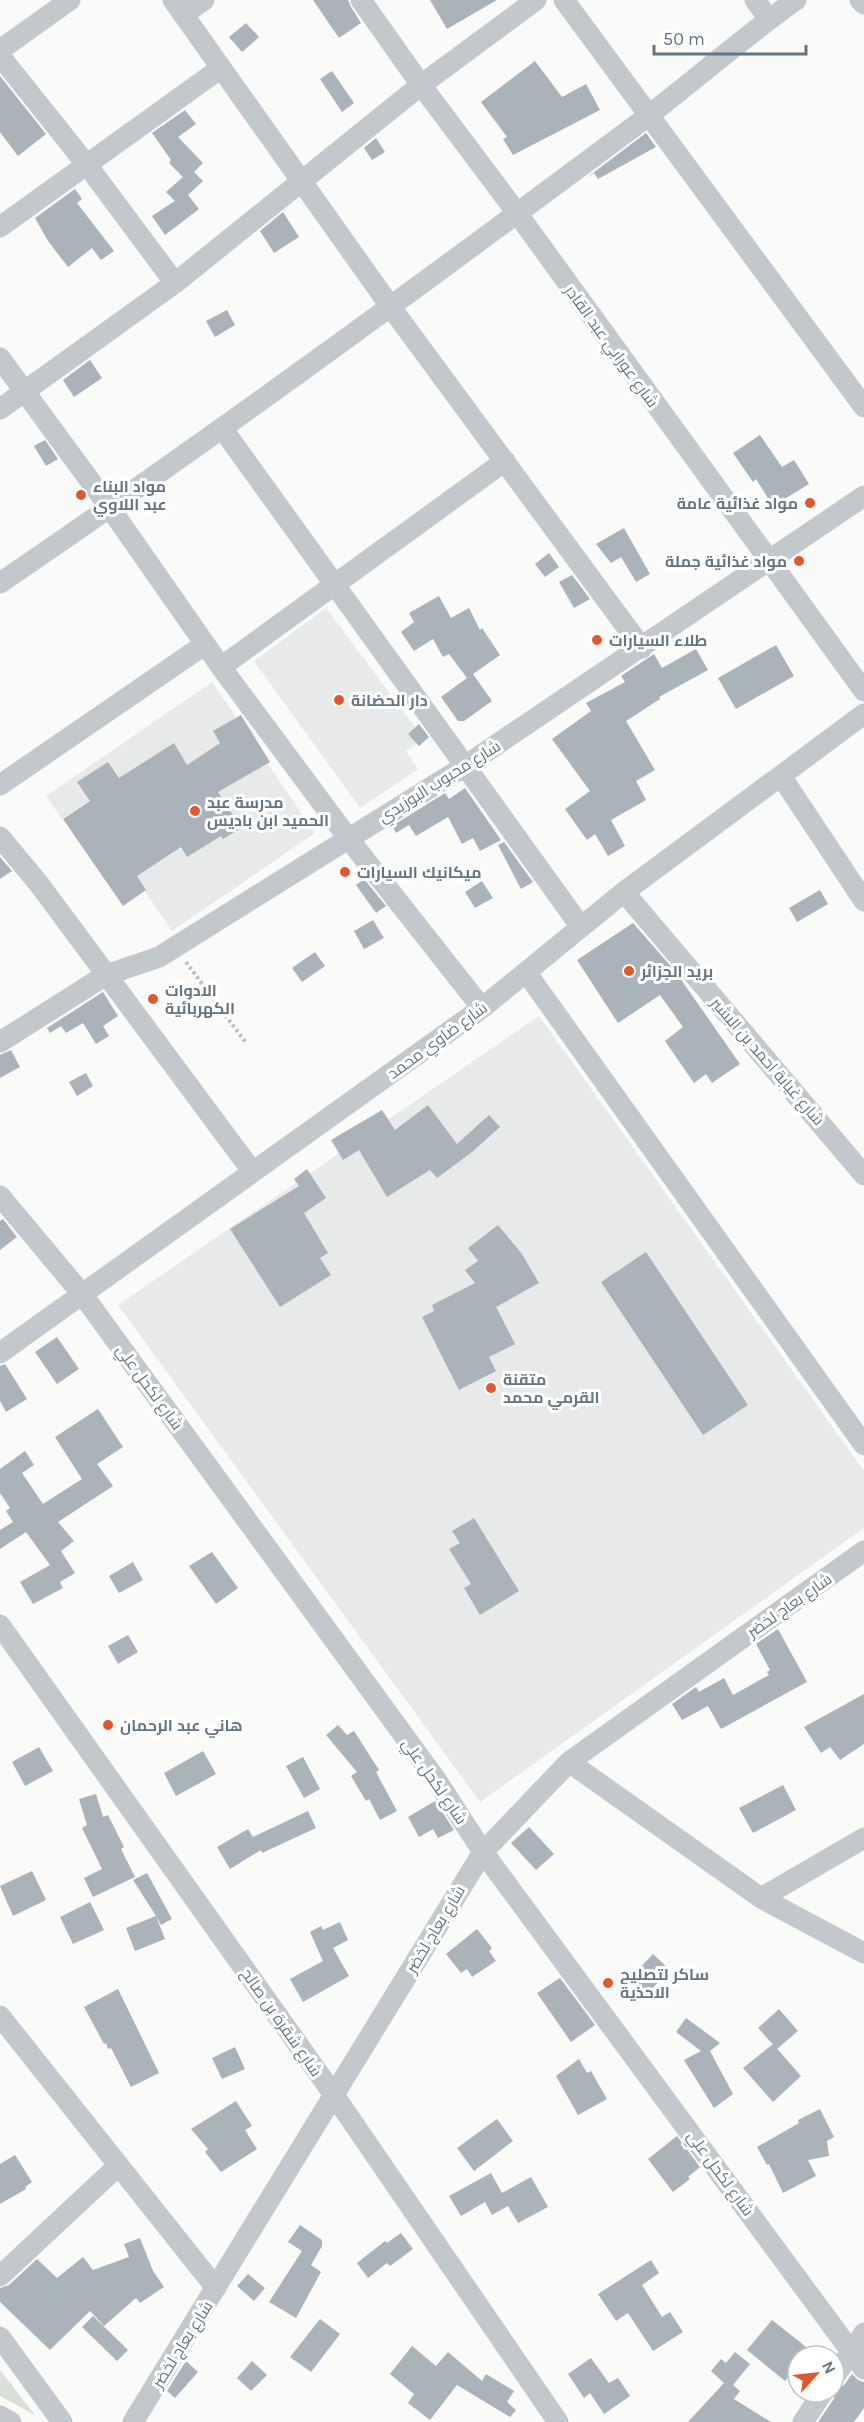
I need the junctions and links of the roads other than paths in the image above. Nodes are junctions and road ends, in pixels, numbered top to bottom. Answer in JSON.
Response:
{"nodes":[{"id":1,"x":70,"y":0,"type":"edge"},
{"id":2,"x":204,"y":0,"type":"edge"},
{"id":3,"x":361,"y":0,"type":"edge"},
{"id":4,"x":536,"y":0,"type":"edge"},
{"id":5,"x":564,"y":0,"type":"edge"},
{"id":6,"x":755,"y":0,"type":"edge"},
{"id":7,"x":796,"y":0,"type":"edge"},
{"id":8,"x":860,"y":0,"type":"edge"},
{"id":9,"x":864,"y":4,"type":"edge"},
{"id":10,"x":178,"y":7,"type":"edge"},
{"id":11,"x":769,"y":19,"type":"junction"},
{"id":12,"x":0,"y":50,"type":"edge"},
{"id":13,"x":0,"y":56,"type":"edge"},
{"id":14,"x":221,"y":68,"type":"junction"},
{"id":15,"x":421,"y":85,"type":"junction"},
{"id":16,"x":649,"y":116,"type":"junction"},
{"id":17,"x":87,"y":165,"type":"junction"},
{"id":18,"x":302,"y":182,"type":"junction"},
{"id":19,"x":517,"y":213,"type":"junction"},
{"id":20,"x":0,"y":227,"type":"edge"},
{"id":21,"x":175,"y":283,"type":"junction"},
{"id":22,"x":390,"y":306,"type":"junction"},
{"id":23,"x":0,"y":358,"type":"edge"},
{"id":24,"x":25,"y":392,"type":"junction"},
{"id":25,"x":864,"y":407,"type":"edge"},
{"id":26,"x":0,"y":409,"type":"edge"},
{"id":27,"x":222,"y":428,"type":"junction"},
{"id":28,"x":505,"y":461,"type":"junction"},
{"id":29,"x":864,"y":496,"type":"edge"},
{"id":30,"x":110,"y":508,"type":"junction"},
{"id":31,"x":768,"y":561,"type":"junction"},
{"id":32,"x":0,"y":583,"type":"edge"},
{"id":33,"x":335,"y":585,"type":"junction"},
{"id":34,"x":204,"y":645,"type":"junction"},
{"id":35,"x":642,"y":648,"type":"junction"},
{"id":36,"x":220,"y":668,"type":"junction"},
{"id":37,"x":864,"y":692,"type":"edge"},
{"id":38,"x":864,"y":714,"type":"edge"},
{"id":39,"x":465,"y":766,"type":"junction"},
{"id":40,"x":782,"y":776,"type":"junction"},
{"id":41,"x":0,"y":785,"type":"edge"},
{"id":42,"x":0,"y":837,"type":"edge"},
{"id":43,"x":348,"y":838,"type":"junction"},
{"id":44,"x":624,"y":892,"type":"junction"},
{"id":45,"x":864,"y":901,"type":"edge"},
{"id":46,"x":581,"y":927,"type":"junction"},
{"id":47,"x":526,"y":972,"type":"junction"},
{"id":48,"x":106,"y":975,"type":"junction"},
{"id":49,"x":482,"y":1008,"type":"junction"},
{"id":50,"x":0,"y":1042,"type":"edge"},
{"id":51,"x":252,"y":1171,"type":"junction"},
{"id":52,"x":864,"y":1175,"type":"edge"},
{"id":53,"x":0,"y":1196,"type":"edge"},
{"id":54,"x":82,"y":1294,"type":"junction"},
{"id":55,"x":0,"y":1353,"type":"edge"},
{"id":56,"x":864,"y":1445,"type":"edge"},
{"id":57,"x":864,"y":1551,"type":"edge"},
{"id":58,"x":0,"y":1625,"type":"edge"},
{"id":59,"x":569,"y":1762,"type":"junction"},
{"id":60,"x":864,"y":1838,"type":"edge"},
{"id":61,"x":483,"y":1852,"type":"junction"},
{"id":62,"x":761,"y":1898,"type":"junction"},
{"id":63,"x":864,"y":1953,"type":"edge"},
{"id":64,"x":2,"y":2021,"type":"edge"},
{"id":65,"x":334,"y":2095,"type":"junction"},
{"id":66,"x":118,"y":2166,"type":"junction"},
{"id":67,"x":0,"y":2276,"type":"edge"},
{"id":68,"x":216,"y":2288,"type":"junction"},
{"id":69,"x":864,"y":2333,"type":"edge"},
{"id":70,"x":0,"y":2337,"type":"edge"},
{"id":71,"x":852,"y":2351,"type":"junction"},
{"id":72,"x":846,"y":2360,"type":"edge"},
{"id":73,"x":864,"y":2369,"type":"edge"},
{"id":74,"x":816,"y":2404,"type":"edge"},
{"id":75,"x":0,"y":2416,"type":"edge"},
{"id":76,"x":11,"y":2422,"type":"edge"},
{"id":77,"x":62,"y":2422,"type":"edge"},
{"id":78,"x":133,"y":2422,"type":"edge"},
{"id":79,"x":558,"y":2422,"type":"edge"},
{"id":80,"x":803,"y":2422,"type":"edge"}],
"edges":[{"from":1,"to":12,"type":"street"},
{"from":2,"to":10,"type":"street"},
{"from":3,"to":15,"type":"street","name":"شارع عورابي عبد القادر"},
{"from":4,"to":15,"type":"street"},
{"from":5,"to":16,"type":"street"},
{"from":6,"to":11,"type":"street"},
{"from":7,"to":11,"type":"street"},
{"from":8,"to":9,"type":"street"},
{"from":10,"to":14,"type":"street"},
{"from":11,"to":16,"type":"street"},
{"from":13,"to":17,"type":"street"},
{"from":14,"to":17,"type":"street"},
{"from":14,"to":18,"type":"street"},
{"from":15,"to":18,"type":"street"},
{"from":15,"to":19,"type":"street","name":"شارع عورابي عبد القادر"},
{"from":16,"to":19,"type":"street"},
{"from":16,"to":25,"type":"street"},
{"from":17,"to":20,"type":"street"},
{"from":17,"to":21,"type":"street"},
{"from":18,"to":21,"type":"street"},
{"from":18,"to":22,"type":"street"},
{"from":19,"to":22,"type":"street"},
{"from":19,"to":31,"type":"street","name":"شارع عورابي عبد القادر"},
{"from":21,"to":24,"type":"street"},
{"from":22,"to":27,"type":"street"},
{"from":22,"to":28,"type":"street"},
{"from":23,"to":24,"type":"street"},
{"from":24,"to":26,"type":"street"},
{"from":24,"to":30,"type":"street"},
{"from":27,"to":30,"type":"street"},
{"from":27,"to":33,"type":"street"},
{"from":28,"to":33,"type":"street"},
{"from":28,"to":35,"type":"street"},
{"from":29,"to":31,"type":"street","name":"شارع محبوب البوزيدي"},
{"from":30,"to":32,"type":"street"},
{"from":30,"to":34,"type":"street"},
{"from":31,"to":35,"type":"street","name":"شارع محبوب البوزيدي"},
{"from":31,"to":37,"type":"street","name":"شارع عورابي عبد القادر"},
{"from":33,"to":36,"type":"street"},
{"from":33,"to":39,"type":"street"},
{"from":34,"to":36,"type":"street"},
{"from":34,"to":41,"type":"street"},
{"from":35,"to":39,"type":"street","name":"شارع محبوب البوزيدي"},
{"from":36,"to":43,"type":"street"},
{"from":38,"to":40,"type":"street","name":"شارع ضاوي محمد"},
{"from":39,"to":43,"type":"street","name":"شارع محبوب البوزيدي"},
{"from":39,"to":46,"type":"street"},
{"from":40,"to":44,"type":"street","name":"شارع ضاوي محمد"},
{"from":40,"to":45,"type":"street"},
{"from":42,"to":48,"type":"street"},
{"from":43,"to":48,"type":"street","name":"شارع محبوب البوزيدي"},
{"from":43,"to":49,"type":"street"},
{"from":44,"to":46,"type":"street","name":"شارع ضاوي محمد"},
{"from":44,"to":52,"type":"street","name":"شارع غيابة احمد بن البشير"},
{"from":46,"to":47,"type":"street","name":"شارع ضاوي محمد"},
{"from":47,"to":49,"type":"street","name":"شارع ضاوي محمد"},
{"from":47,"to":56,"type":"street"},
{"from":48,"to":50,"type":"street","name":"شارع محبوب البوزيدي"},
{"from":48,"to":51,"type":"street"},
{"from":49,"to":51,"type":"street","name":"شارع ضاوي محمد"},
{"from":51,"to":54,"type":"street","name":"شارع ضاوي محمد"},
{"from":53,"to":54,"type":"street","name":"شارع لكحل علي"},
{"from":54,"to":55,"type":"street","name":"شارع ضاوي محمد"},
{"from":54,"to":61,"type":"street","name":"شارع لكحل علي"},
{"from":57,"to":59,"type":"street","name":"شارع بعاج لخضر"},
{"from":58,"to":65,"type":"street","name":"شارع شقرة بن صالح"},
{"from":59,"to":61,"type":"street","name":"شارع بعاج لخضر"},
{"from":59,"to":62,"type":"street"},
{"from":60,"to":62,"type":"street"},
{"from":61,"to":65,"type":"street","name":"شارع بعاج لخضر"},
{"from":61,"to":71,"type":"street","name":"شارع لكحل علي"},
{"from":62,"to":63,"type":"street"},
{"from":64,"to":66,"type":"street"},
{"from":65,"to":68,"type":"street","name":"شارع بعاج لخضر"},
{"from":65,"to":79,"type":"street","name":"شارع شقرة بن صالح"},
{"from":66,"to":67,"type":"street"},
{"from":66,"to":68,"type":"street"},
{"from":68,"to":78,"type":"street","name":"شارع بعاج لخضر"},
{"from":69,"to":71,"type":"street"},
{"from":70,"to":77,"type":"street"},
{"from":71,"to":72,"type":"street"},
{"from":71,"to":73,"type":"street","name":"شارع لكحل علي"},
{"from":74,"to":80,"type":"street"},
{"from":75,"to":76,"type":"street"}]}
